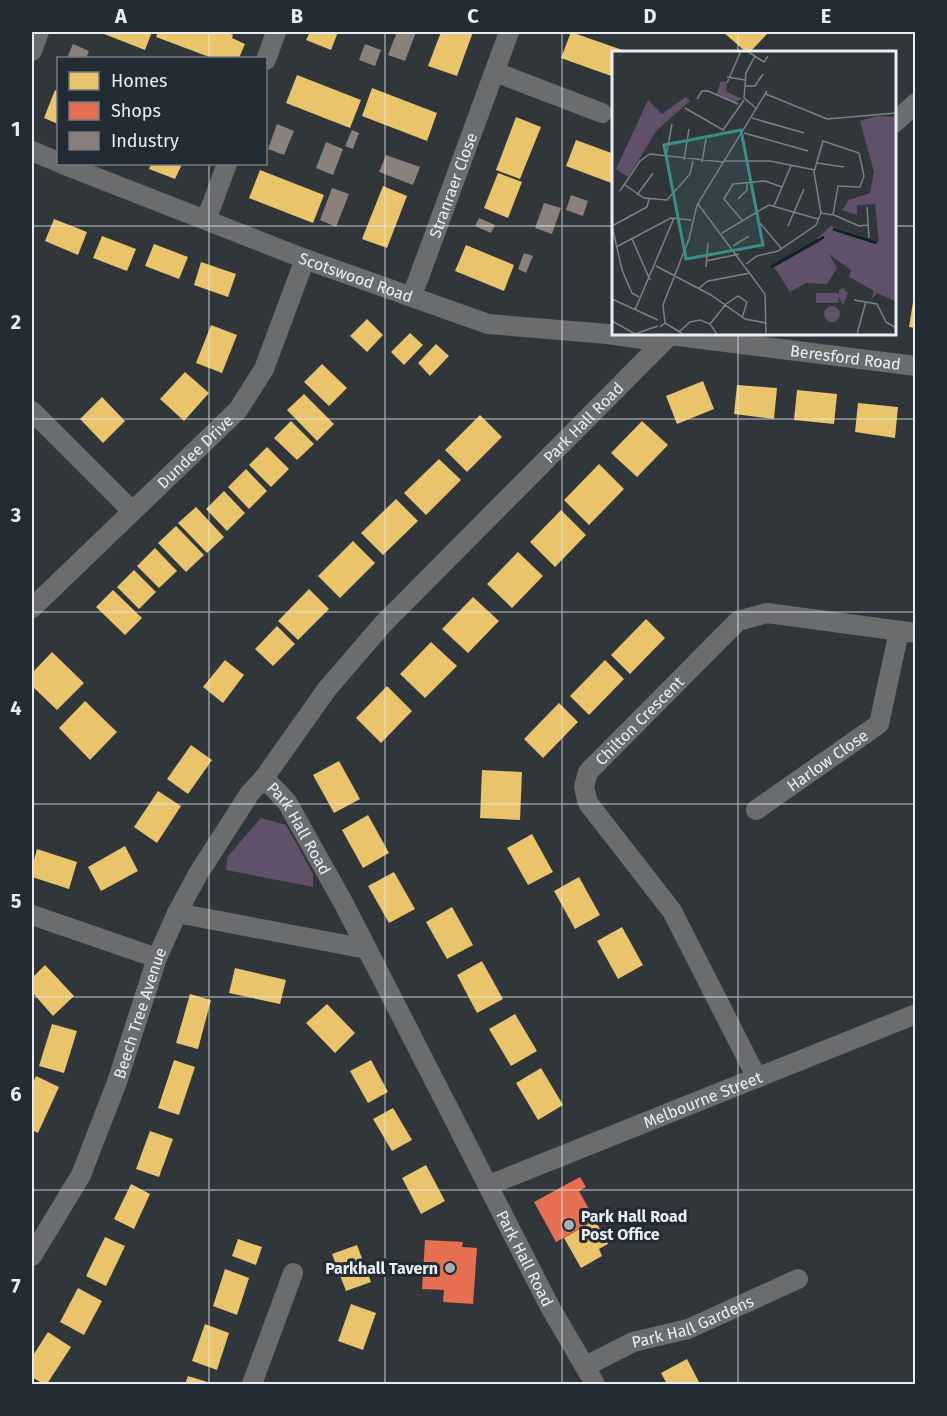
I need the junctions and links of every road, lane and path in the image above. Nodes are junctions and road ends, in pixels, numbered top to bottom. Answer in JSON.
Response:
{"nodes":[{"id":1,"x":39,"y":32,"type":"edge"},
{"id":2,"x":276,"y":32,"type":"edge"},
{"id":3,"x":509,"y":32,"type":"edge"},
{"id":4,"x":32,"y":51,"type":"edge"},
{"id":5,"x":267,"y":57,"type":"edge"},
{"id":6,"x":495,"y":72,"type":"junction"},
{"id":7,"x":915,"y":103,"type":"edge"},
{"id":8,"x":602,"y":113,"type":"dead end"},
{"id":9,"x":896,"y":121,"type":"edge"},
{"id":10,"x":32,"y":151,"type":"edge"},
{"id":11,"x":57,"y":162,"type":"edge"},
{"id":12,"x":65,"y":165,"type":"edge"},
{"id":13,"x":226,"y":165,"type":"edge"},
{"id":14,"x":206,"y":220,"type":"junction"},
{"id":15,"x":305,"y":259,"type":"junction"},
{"id":16,"x":412,"y":296,"type":"junction"},
{"id":17,"x":668,"y":337,"type":"edge"},
{"id":18,"x":915,"y":366,"type":"edge"},
{"id":19,"x":32,"y":411,"type":"edge"},
{"id":20,"x":132,"y":511,"type":"junction"},
{"id":21,"x":32,"y":608,"type":"edge"},
{"id":22,"x":907,"y":632,"type":"edge"},
{"id":23,"x":264,"y":778,"type":"junction"},
{"id":24,"x":756,"y":810,"type":"dead end"},
{"id":25,"x":177,"y":913,"type":"junction"},
{"id":26,"x":32,"y":915,"type":"edge"},
{"id":27,"x":367,"y":949,"type":"junction"},
{"id":28,"x":157,"y":958,"type":"junction"},
{"id":29,"x":915,"y":1014,"type":"edge"},
{"id":30,"x":758,"y":1078,"type":"junction"},
{"id":31,"x":489,"y":1185,"type":"junction"},
{"id":32,"x":32,"y":1256,"type":"edge"},
{"id":33,"x":293,"y":1273,"type":"dead end"},
{"id":34,"x":798,"y":1279,"type":"dead end"},
{"id":35,"x":586,"y":1366,"type":"junction"},
{"id":36,"x":252,"y":1384,"type":"edge"},
{"id":37,"x":595,"y":1384,"type":"edge"}],
"edges":[{"from":1,"to":4,"type":"street"},
{"from":2,"to":5,"type":"street"},
{"from":3,"to":6,"type":"street","name":"Stranraer Close"},
{"from":6,"to":8,"type":"street"},
{"from":6,"to":16,"type":"street","name":"Stranraer Close"},
{"from":7,"to":9,"type":"street"},
{"from":10,"to":11,"type":"street","name":"Scotswood Road"},
{"from":12,"to":14,"type":"street","name":"Scotswood Road"},
{"from":13,"to":14,"type":"street"},
{"from":14,"to":15,"type":"street","name":"Scotswood Road"},
{"from":15,"to":16,"type":"street","name":"Scotswood Road"},
{"from":15,"to":20,"type":"street","name":"Dundee Drive"},
{"from":16,"to":17,"type":"street","name":"Scotswood Road"},
{"from":17,"to":18,"type":"street","name":"Beresford Road"},
{"from":17,"to":23,"type":"street","name":"Park Hall Road"},
{"from":19,"to":20,"type":"street"},
{"from":20,"to":21,"type":"street","name":"Dundee Drive"},
{"from":22,"to":24,"type":"street","name":"Harlow Close"},
{"from":22,"to":30,"type":"street","name":"Chilton Crescent"},
{"from":23,"to":25,"type":"street","name":"Beech Tree Avenue"},
{"from":23,"to":27,"type":"street","name":"Park Hall Road"},
{"from":25,"to":27,"type":"street"},
{"from":25,"to":28,"type":"street","name":"Beech Tree Avenue"},
{"from":26,"to":28,"type":"street"},
{"from":27,"to":31,"type":"street","name":"Park Hall Road"},
{"from":28,"to":32,"type":"street","name":"Beech Tree Avenue"},
{"from":29,"to":30,"type":"street","name":"Melbourne Street"},
{"from":30,"to":31,"type":"street","name":"Melbourne Street"},
{"from":31,"to":35,"type":"street","name":"Park Hall Road"},
{"from":33,"to":36,"type":"street"},
{"from":34,"to":35,"type":"street","name":"Park Hall Gardens"},
{"from":35,"to":37,"type":"street","name":"Park Hall Road"}]}
